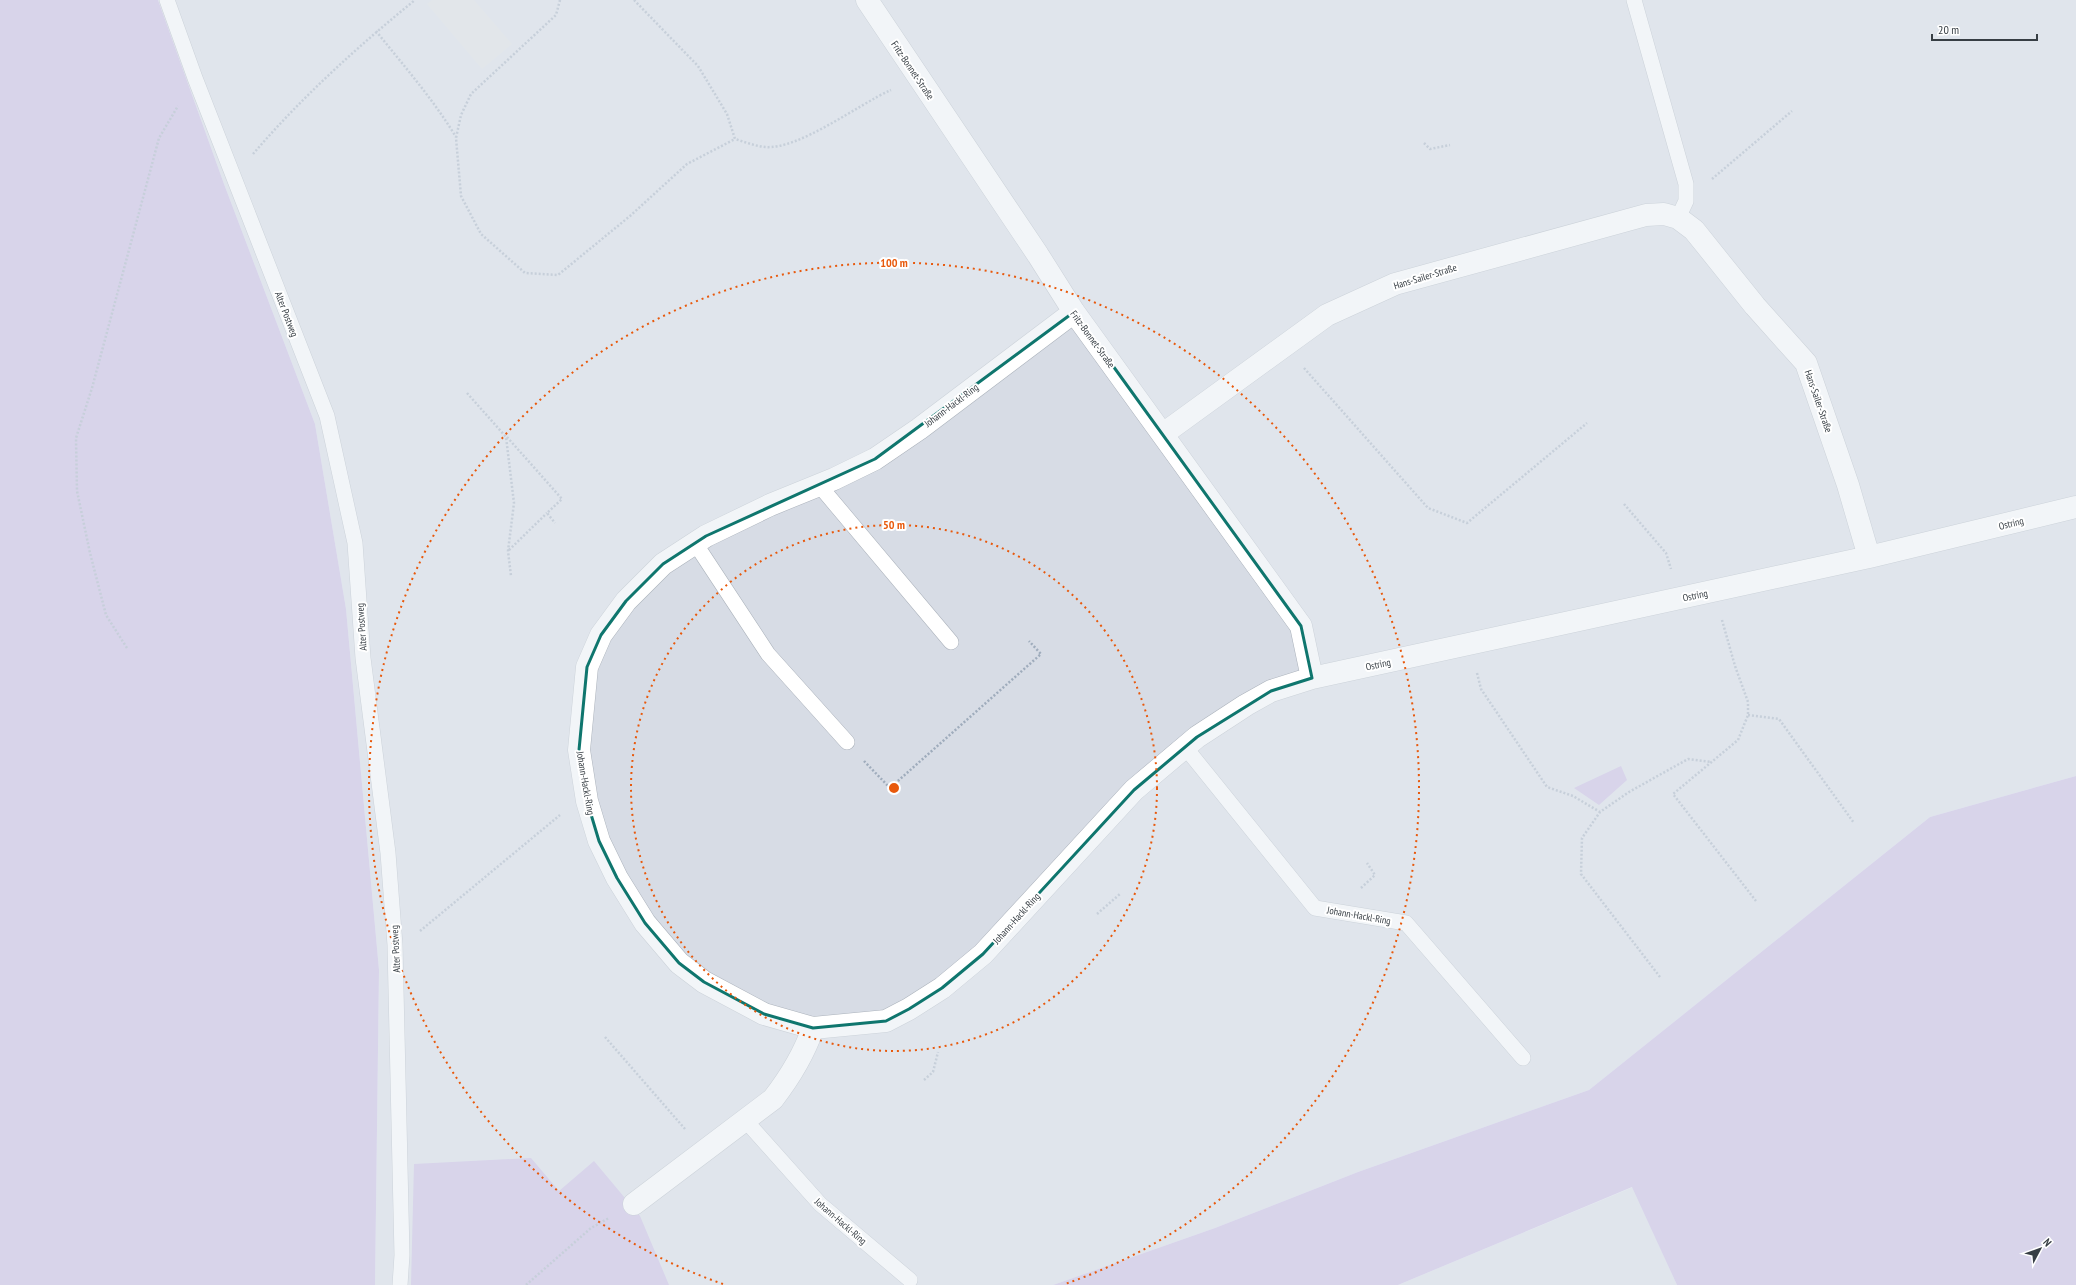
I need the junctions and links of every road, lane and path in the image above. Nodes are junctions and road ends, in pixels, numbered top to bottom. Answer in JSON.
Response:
{"nodes":[{"id":1,"x":167,"y":0,"type":"edge"},
{"id":2,"x":415,"y":0,"type":"edge"},
{"id":3,"x":560,"y":0,"type":"edge"},
{"id":4,"x":634,"y":0,"type":"edge"},
{"id":5,"x":868,"y":0,"type":"edge"},
{"id":6,"x":1634,"y":0,"type":"edge"},
{"id":7,"x":376,"y":31,"type":"junction"},
{"id":8,"x":195,"y":78,"type":"junction"},
{"id":9,"x":876,"y":96,"type":"dead end"},
{"id":10,"x":1792,"y":111,"type":"dead end"},
{"id":11,"x":456,"y":138,"type":"junction"},
{"id":12,"x":735,"y":140,"type":"junction"},
{"id":13,"x":1424,"y":143,"type":"dead end"},
{"id":14,"x":262,"y":144,"type":"dead end"},
{"id":15,"x":1450,"y":145,"type":"dead end"},
{"id":16,"x":1682,"y":210,"type":"junction"},
{"id":17,"x":1074,"y":312,"type":"junction"},
{"id":18,"x":1300,"y":364,"type":"dead end"},
{"id":19,"x":467,"y":393,"type":"dead end"},
{"id":20,"x":1587,"y":423,"type":"dead end"},
{"id":21,"x":1163,"y":434,"type":"junction"},
{"id":22,"x":506,"y":437,"type":"junction"},
{"id":23,"x":819,"y":485,"type":"junction"},
{"id":24,"x":1624,"y":504,"type":"dead end"},
{"id":25,"x":2076,"y":507,"type":"edge"},
{"id":26,"x":547,"y":513,"type":"junction"},
{"id":27,"x":555,"y":522,"type":"dead end"},
{"id":28,"x":695,"y":543,"type":"junction"},
{"id":29,"x":508,"y":551,"type":"junction"},
{"id":30,"x":1869,"y":557,"type":"junction"},
{"id":31,"x":511,"y":576,"type":"dead end"},
{"id":32,"x":1681,"y":598,"type":"junction"},
{"id":33,"x":1721,"y":616,"type":"dead end"},
{"id":34,"x":1029,"y":641,"type":"dead end"},
{"id":35,"x":951,"y":642,"type":"dead end"},
{"id":36,"x":127,"y":648,"type":"dead end"},
{"id":37,"x":1476,"y":670,"type":"dead end"},
{"id":38,"x":1312,"y":678,"type":"junction"},
{"id":39,"x":1748,"y":715,"type":"junction"},
{"id":40,"x":847,"y":742,"type":"joint"},
{"id":41,"x":1185,"y":747,"type":"junction"},
{"id":42,"x":1711,"y":762,"type":"junction"},
{"id":43,"x":587,"y":801,"type":"junction"},
{"id":44,"x":1600,"y":812,"type":"junction"},
{"id":45,"x":1854,"y":823,"type":"dead end"},
{"id":46,"x":1120,"y":894,"type":"dead end"},
{"id":47,"x":1756,"y":901,"type":"dead end"},
{"id":48,"x":1097,"y":914,"type":"dead end"},
{"id":49,"x":395,"y":945,"type":"junction"},
{"id":50,"x":1660,"y":978,"type":"dead end"},
{"id":51,"x":813,"y":1028,"type":"junction"},
{"id":52,"x":605,"y":1037,"type":"dead end"},
{"id":53,"x":938,"y":1052,"type":"dead end"},
{"id":54,"x":1523,"y":1058,"type":"dead end"},
{"id":55,"x":924,"y":1080,"type":"dead end"},
{"id":56,"x":745,"y":1120,"type":"junction"},
{"id":57,"x":704,"y":1151,"type":"junction"},
{"id":58,"x":634,"y":1204,"type":"joint"},
{"id":59,"x":910,"y":1280,"type":"dead end"},
{"id":60,"x":400,"y":1285,"type":"edge"},
{"id":61,"x":526,"y":1285,"type":"edge"}],
"edges":[{"from":1,"to":8,"type":"lane","name":"Alter Postweg"},
{"from":2,"to":7,"type":"path"},
{"from":3,"to":11,"type":"path"},
{"from":4,"to":12,"type":"path"},
{"from":5,"to":17,"type":"street","name":"Fritz-Bonnet-Straße"},
{"from":6,"to":16,"type":"lane"},
{"from":7,"to":11,"type":"path"},
{"from":7,"to":14,"type":"path"},
{"from":8,"to":36,"type":"path"},
{"from":8,"to":49,"type":"lane","name":"Alter Postweg"},
{"from":9,"to":12,"type":"path"},
{"from":10,"to":16,"type":"path"},
{"from":11,"to":12,"type":"path"},
{"from":13,"to":15,"type":"path"},
{"from":16,"to":21,"type":"street","name":"Hans-Sailer-Straße"},
{"from":16,"to":30,"type":"street","name":"Hans-Sailer-Straße"},
{"from":17,"to":21,"type":"street","name":"Fritz-Bonnet-Straße"},
{"from":17,"to":23,"type":"street","name":"Johann-Hackl-Ring"},
{"from":18,"to":20,"type":"path"},
{"from":19,"to":22,"type":"path"},
{"from":21,"to":38,"type":"street","name":"Fritz-Bonnet-Straße"},
{"from":22,"to":26,"type":"path"},
{"from":22,"to":29,"type":"path"},
{"from":23,"to":28,"type":"street","name":"Johann-Hackl-Ring"},
{"from":23,"to":35,"type":"lane"},
{"from":24,"to":32,"type":"path"},
{"from":25,"to":30,"type":"street","name":"Ostring"},
{"from":26,"to":27,"type":"path"},
{"from":26,"to":29,"type":"path"},
{"from":28,"to":40,"type":"lane"},
{"from":28,"to":43,"type":"street","name":"Johann-Hackl-Ring"},
{"from":29,"to":31,"type":"path"},
{"from":30,"to":32,"type":"street","name":"Ostring"},
{"from":32,"to":38,"type":"street","name":"Ostring"},
{"from":33,"to":39,"type":"path"},
{"from":34,"to":40,"type":"path"},
{"from":37,"to":44,"type":"path"},
{"from":38,"to":41,"type":"street","name":"Johann-Hackl-Ring"},
{"from":39,"to":42,"type":"path"},
{"from":39,"to":45,"type":"path"},
{"from":41,"to":51,"type":"street","name":"Johann-Hackl-Ring"},
{"from":41,"to":54,"type":"lane","name":"Johann-Hackl-Ring"},
{"from":42,"to":44,"type":"path"},
{"from":42,"to":47,"type":"path"},
{"from":43,"to":49,"type":"path"},
{"from":43,"to":51,"type":"street","name":"Johann-Hackl-Ring"},
{"from":44,"to":50,"type":"path"},
{"from":46,"to":48,"type":"path"},
{"from":49,"to":60,"type":"lane","name":"Alter Postweg"},
{"from":51,"to":56,"type":"street"},
{"from":52,"to":57,"type":"path"},
{"from":53,"to":55,"type":"path"},
{"from":56,"to":57,"type":"street"},
{"from":56,"to":59,"type":"lane","name":"Johann-Hackl-Ring"},
{"from":57,"to":58,"type":"street"},
{"from":58,"to":61,"type":"path"}]}
